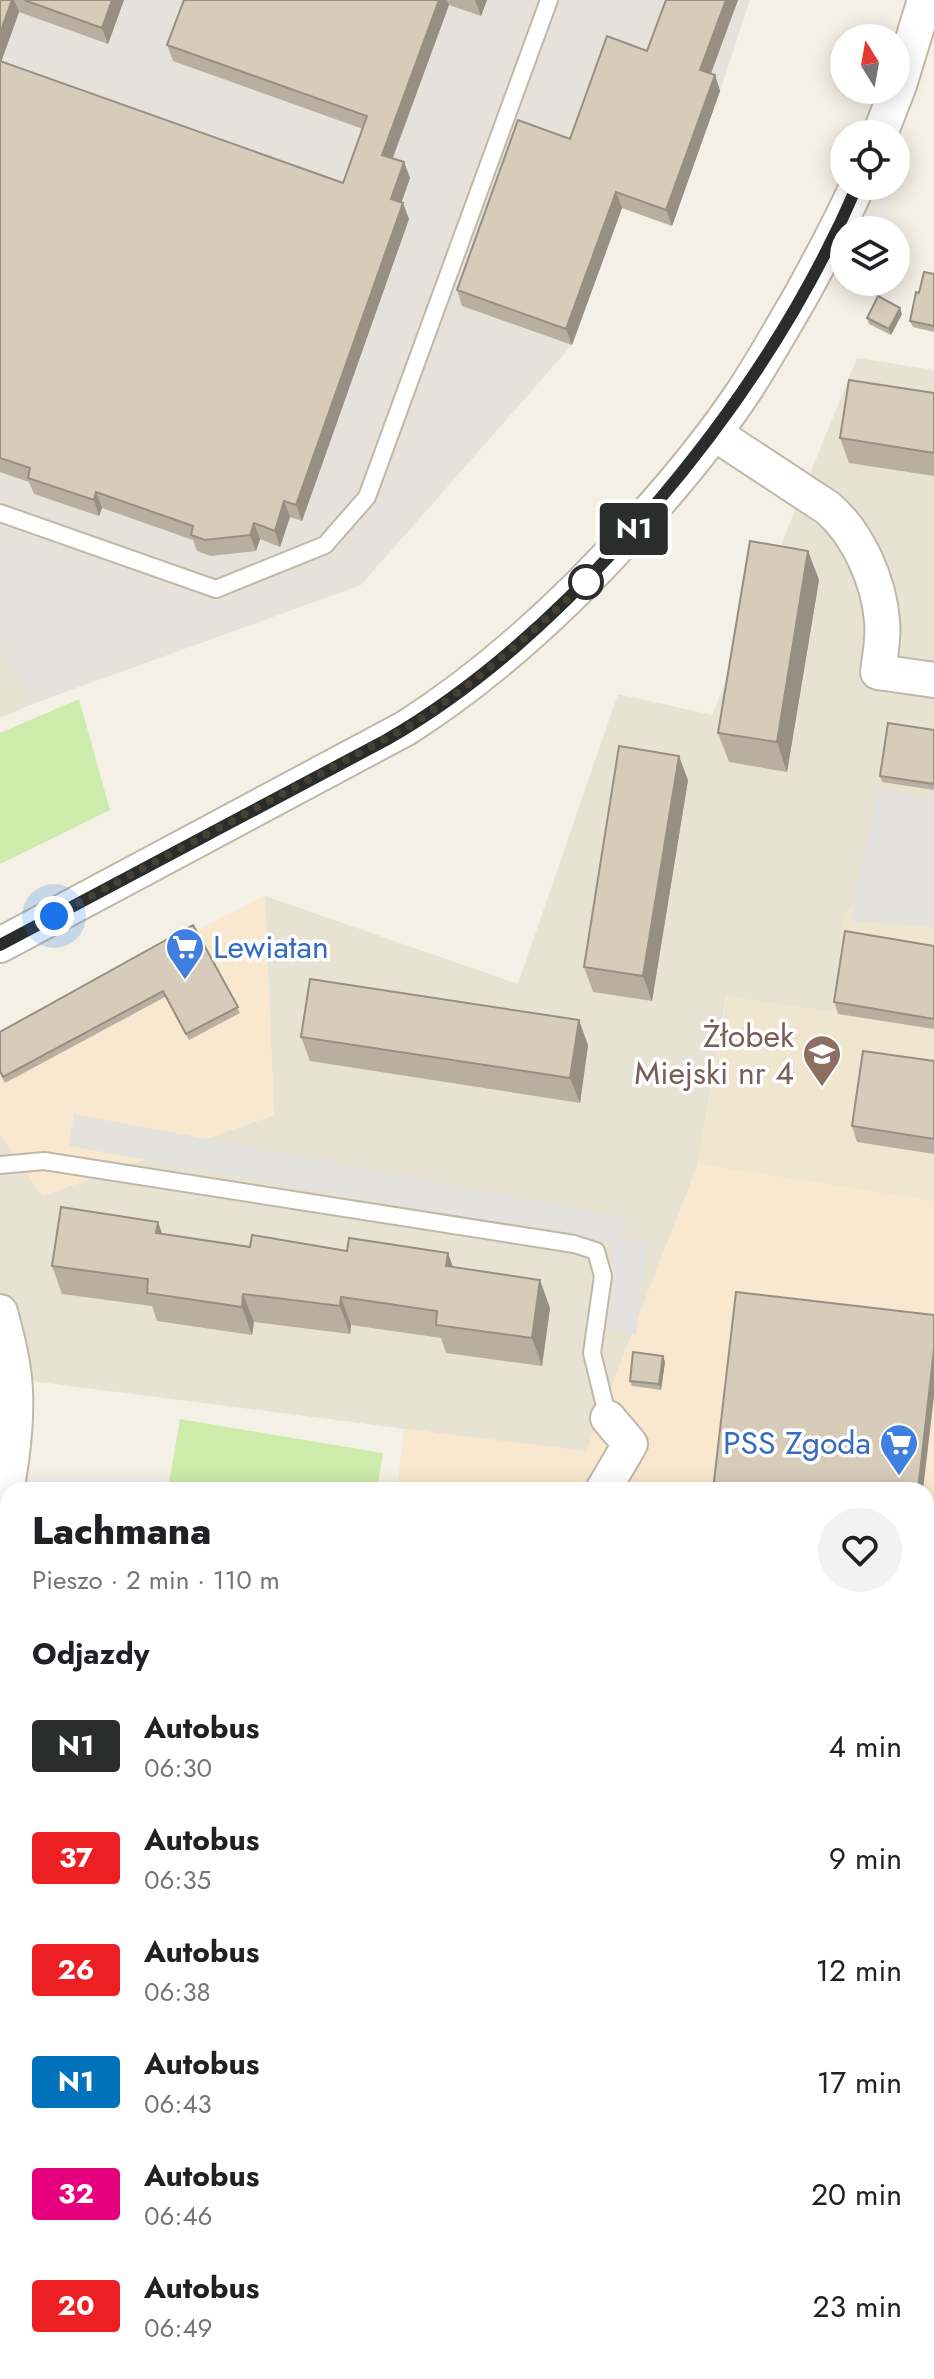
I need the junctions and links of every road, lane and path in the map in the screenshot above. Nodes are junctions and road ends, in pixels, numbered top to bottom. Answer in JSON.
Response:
{"nodes":[{"id":1,"x":549,"y":0,"type":"edge"},
{"id":2,"x":925,"y":0,"type":"edge"},
{"id":3,"x":885,"y":120,"type":"edge"},
{"id":4,"x":850,"y":200,"type":"edge"},
{"id":5,"x":714,"y":433,"type":"junction"},
{"id":6,"x":0,"y":513,"type":"edge"},
{"id":7,"x":934,"y":680,"type":"edge"},
{"id":8,"x":0,"y":945,"type":"edge"},
{"id":9,"x":0,"y":1165,"type":"edge"},
{"id":10,"x":0,"y":1312,"type":"edge"},
{"id":11,"x":608,"y":1418,"type":"joint"},
{"id":12,"x":7,"y":1482,"type":"edge"},
{"id":13,"x":608,"y":1482,"type":"edge"}],
"edges":[{"from":1,"to":6,"type":"lane"},
{"from":2,"to":3,"type":"street"},
{"from":4,"to":5,"type":"street"},
{"from":5,"to":7,"type":"street"},
{"from":5,"to":8,"type":"street"},
{"from":9,"to":11,"type":"lane"},
{"from":10,"to":12,"type":"street"},
{"from":11,"to":13,"type":"street"}]}
